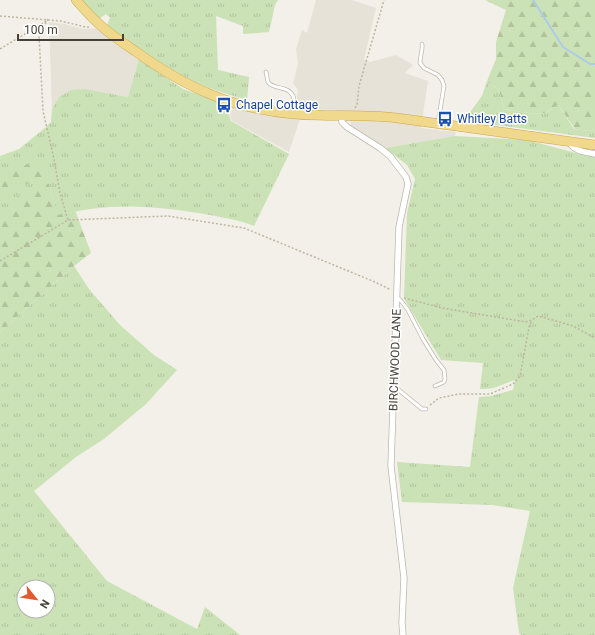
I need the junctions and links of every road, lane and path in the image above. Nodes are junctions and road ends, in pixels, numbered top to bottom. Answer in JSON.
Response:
{"nodes":[{"id":1,"x":76,"y":0,"type":"edge"},
{"id":2,"x":384,"y":0,"type":"edge"},
{"id":3,"x":0,"y":16,"type":"edge"},
{"id":4,"x":48,"y":20,"type":"junction"},
{"id":5,"x":100,"y":25,"type":"junction"},
{"id":6,"x":422,"y":44,"type":"dead end"},
{"id":7,"x":0,"y":49,"type":"edge"},
{"id":8,"x":266,"y":72,"type":"dead end"},
{"id":9,"x":294,"y":114,"type":"junction"},
{"id":10,"x":341,"y":116,"type":"junction"},
{"id":11,"x":353,"y":116,"type":"junction"},
{"id":12,"x":438,"y":123,"type":"junction"},
{"id":13,"x":569,"y":141,"type":"junction"},
{"id":14,"x":595,"y":145,"type":"edge"},
{"id":15,"x":595,"y":154,"type":"edge"},
{"id":16,"x":68,"y":220,"type":"junction"},
{"id":17,"x":0,"y":261,"type":"edge"},
{"id":18,"x":397,"y":295,"type":"junction"},
{"id":19,"x":532,"y":320,"type":"junction"},
{"id":20,"x":595,"y":338,"type":"edge"},
{"id":21,"x":394,"y":386,"type":"junction"},
{"id":22,"x":436,"y":386,"type":"dead end"},
{"id":23,"x":426,"y":409,"type":"joint"},
{"id":24,"x":403,"y":635,"type":"edge"}],
"edges":[{"from":1,"to":5,"type":"highway"},
{"from":2,"to":11,"type":"path"},
{"from":3,"to":4,"type":"path"},
{"from":4,"to":5,"type":"path"},
{"from":4,"to":7,"type":"path"},
{"from":4,"to":16,"type":"path"},
{"from":5,"to":9,"type":"highway"},
{"from":6,"to":12,"type":"lane"},
{"from":8,"to":9,"type":"lane"},
{"from":9,"to":10,"type":"highway"},
{"from":10,"to":11,"type":"highway"},
{"from":10,"to":18,"type":"street","name":"BIRCHWOOD LANE"},
{"from":11,"to":12,"type":"highway"},
{"from":12,"to":13,"type":"highway"},
{"from":13,"to":14,"type":"highway"},
{"from":13,"to":15,"type":"street"},
{"from":16,"to":17,"type":"path"},
{"from":16,"to":18,"type":"path"},
{"from":18,"to":19,"type":"path"},
{"from":18,"to":21,"type":"street","name":"BIRCHWOOD LANE"},
{"from":18,"to":22,"type":"lane"},
{"from":19,"to":20,"type":"path"},
{"from":19,"to":23,"type":"path"},
{"from":21,"to":23,"type":"lane"},
{"from":21,"to":24,"type":"street","name":"BIRCHWOOD LANE"}]}
